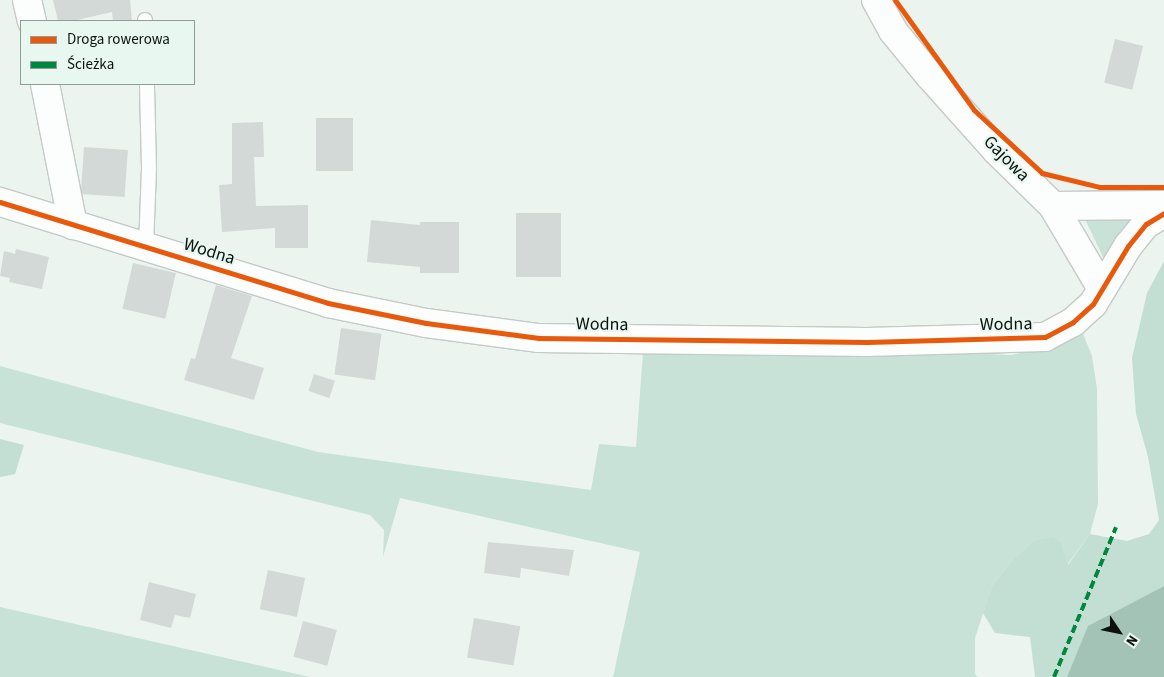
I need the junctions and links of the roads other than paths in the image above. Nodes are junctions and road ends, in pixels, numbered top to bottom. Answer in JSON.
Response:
{"nodes":[{"id":1,"x":27,"y":0,"type":"edge"},
{"id":2,"x":876,"y":0,"type":"edge"},
{"id":3,"x":32,"y":20,"type":"edge"},
{"id":4,"x":45,"y":85,"type":"edge"},
{"id":5,"x":147,"y":85,"type":"edge"},
{"id":6,"x":0,"y":202,"type":"edge"},
{"id":7,"x":1164,"y":205,"type":"edge"},
{"id":8,"x":1053,"y":206,"type":"junction"},
{"id":9,"x":1164,"y":213,"type":"edge"},
{"id":10,"x":72,"y":225,"type":"junction"},
{"id":11,"x":146,"y":247,"type":"junction"},
{"id":12,"x":1102,"y":288,"type":"junction"}],
"edges":[{"from":1,"to":3,"type":"street"},
{"from":2,"to":8,"type":"street","name":"Gajowa"},
{"from":4,"to":10,"type":"street"},
{"from":5,"to":11,"type":"lane"},
{"from":6,"to":10,"type":"street","name":"Wodna"},
{"from":7,"to":8,"type":"street"},
{"from":8,"to":12,"type":"street"},
{"from":9,"to":12,"type":"street","name":"Wodna"},
{"from":10,"to":11,"type":"street","name":"Wodna"},
{"from":11,"to":12,"type":"street","name":"Wodna"}]}
